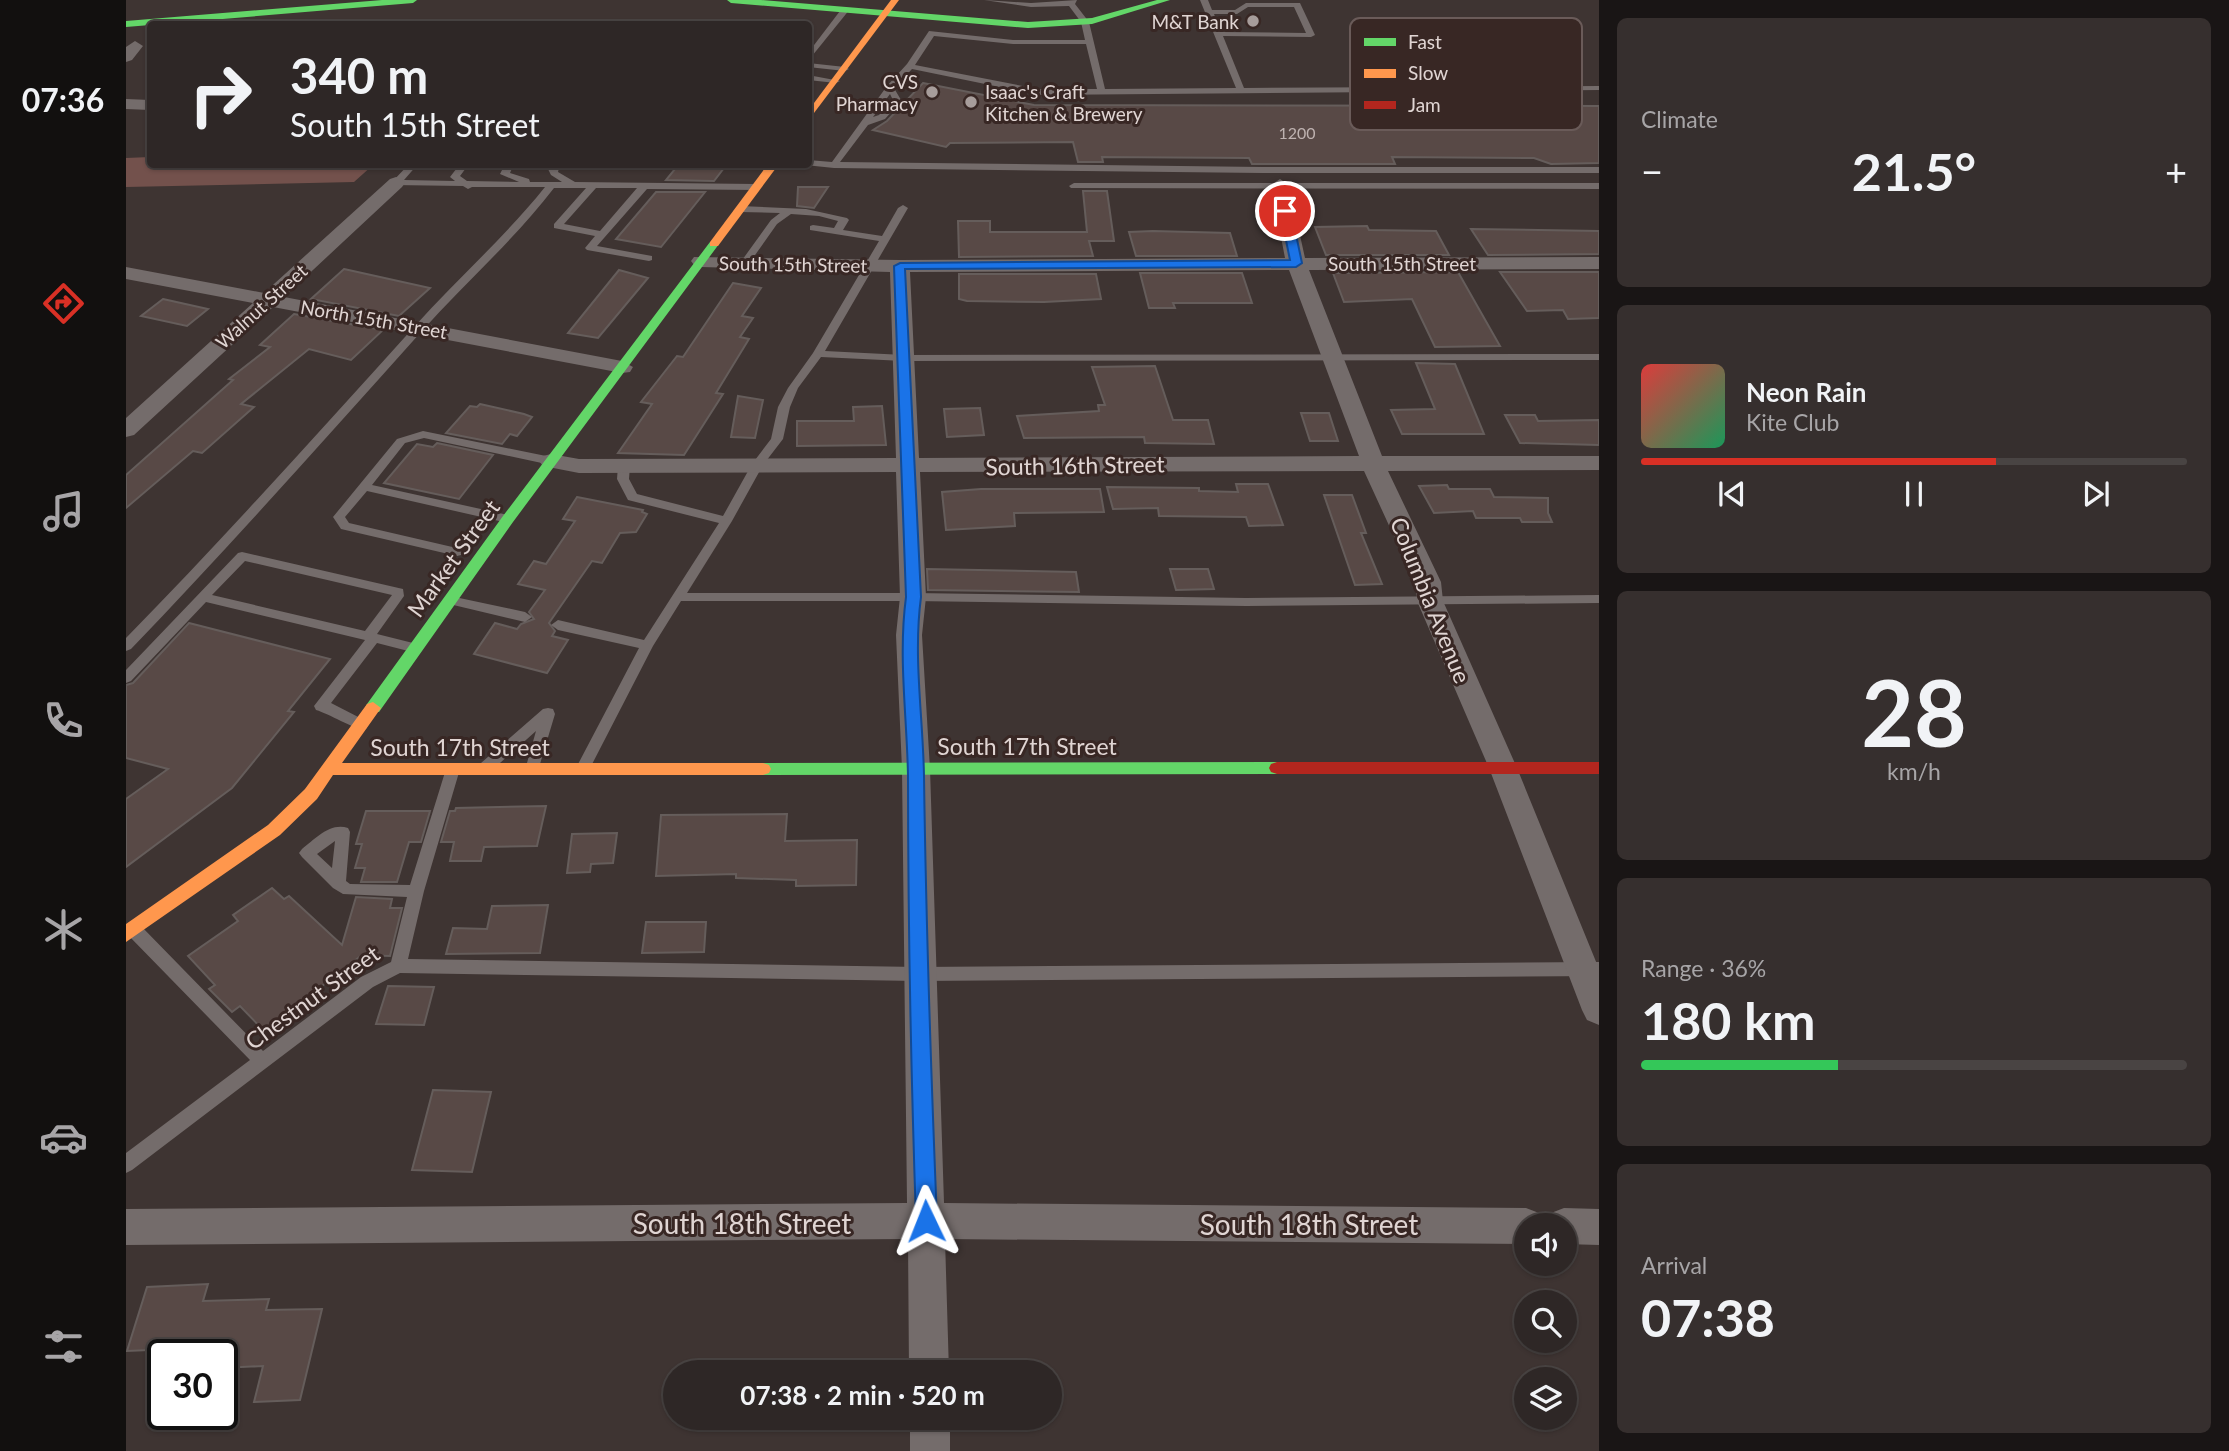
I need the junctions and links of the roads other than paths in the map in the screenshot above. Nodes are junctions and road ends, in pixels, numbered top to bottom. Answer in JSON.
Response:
{"nodes":[{"id":1,"x":413,"y":0,"type":"edge"},
{"id":2,"x":731,"y":0,"type":"edge"},
{"id":3,"x":988,"y":0,"type":"edge"},
{"id":4,"x":1166,"y":0,"type":"edge"},
{"id":5,"x":1204,"y":0,"type":"edge"},
{"id":6,"x":1072,"y":2,"type":"edge"},
{"id":7,"x":802,"y":3,"type":"edge"},
{"id":8,"x":890,"y":6,"type":"edge"},
{"id":9,"x":846,"y":9,"type":"junction"},
{"id":10,"x":1300,"y":11,"type":"junction"},
{"id":11,"x":1209,"y":12,"type":"junction"},
{"id":12,"x":1263,"y":12,"type":"dead end"},
{"id":13,"x":162,"y":21,"type":"edge"},
{"id":14,"x":147,"y":22,"type":"edge"},
{"id":15,"x":1085,"y":22,"type":"junction"},
{"id":16,"x":126,"y":24,"type":"edge"},
{"id":17,"x":1219,"y":34,"type":"junction"},
{"id":18,"x":1091,"y":42,"type":"junction"},
{"id":19,"x":812,"y":54,"type":"edge"},
{"id":20,"x":812,"y":66,"type":"edge"},
{"id":21,"x":910,"y":66,"type":"junction"},
{"id":22,"x":840,"y":75,"type":"junction"},
{"id":23,"x":812,"y":77,"type":"edge"},
{"id":24,"x":1350,"y":90,"type":"edge"},
{"id":25,"x":1241,"y":91,"type":"junction"},
{"id":26,"x":1102,"y":92,"type":"junction"},
{"id":27,"x":126,"y":104,"type":"edge"},
{"id":28,"x":147,"y":105,"type":"edge"},
{"id":29,"x":812,"y":109,"type":"edge"},
{"id":30,"x":812,"y":163,"type":"edge"},
{"id":31,"x":834,"y":165,"type":"junction"},
{"id":32,"x":410,"y":168,"type":"edge"},
{"id":33,"x":462,"y":168,"type":"edge"},
{"id":34,"x":508,"y":168,"type":"edge"},
{"id":35,"x":553,"y":168,"type":"edge"},
{"id":36,"x":771,"y":168,"type":"edge"},
{"id":37,"x":1599,"y":170,"type":"edge"},
{"id":38,"x":396,"y":183,"type":"junction"},
{"id":39,"x":1280,"y":185,"type":"junction"},
{"id":40,"x":468,"y":186,"type":"junction"},
{"id":41,"x":574,"y":186,"type":"junction"},
{"id":42,"x":593,"y":186,"type":"junction"},
{"id":43,"x":644,"y":186,"type":"junction"},
{"id":44,"x":1074,"y":186,"type":"dead end"},
{"id":45,"x":1599,"y":186,"type":"edge"},
{"id":46,"x":547,"y":187,"type":"junction"},
{"id":47,"x":756,"y":187,"type":"junction"},
{"id":48,"x":902,"y":208,"type":"dead end"},
{"id":49,"x":740,"y":209,"type":"junction"},
{"id":50,"x":790,"y":210,"type":"junction"},
{"id":51,"x":774,"y":222,"type":"junction"},
{"id":52,"x":790,"y":225,"type":"dead end"},
{"id":53,"x":813,"y":228,"type":"dead end"},
{"id":54,"x":837,"y":232,"type":"junction"},
{"id":55,"x":602,"y":234,"type":"junction"},
{"id":56,"x":884,"y":239,"type":"junction"},
{"id":57,"x":649,"y":258,"type":"dead end"},
{"id":58,"x":701,"y":261,"type":"junction"},
{"id":59,"x":745,"y":263,"type":"junction"},
{"id":60,"x":1296,"y":263,"type":"junction"},
{"id":61,"x":1599,"y":263,"type":"edge"},
{"id":62,"x":870,"y":265,"type":"junction"},
{"id":63,"x":900,"y":266,"type":"junction"},
{"id":64,"x":126,"y":273,"type":"edge"},
{"id":65,"x":267,"y":300,"type":"junction"},
{"id":66,"x":419,"y":327,"type":"junction"},
{"id":67,"x":818,"y":354,"type":"junction"},
{"id":68,"x":1599,"y":357,"type":"edge"},
{"id":69,"x":904,"y":358,"type":"junction"},
{"id":70,"x":1334,"y":358,"type":"junction"},
{"id":71,"x":622,"y":367,"type":"junction"},
{"id":72,"x":126,"y":430,"type":"edge"},
{"id":73,"x":551,"y":461,"type":"junction"},
{"id":74,"x":758,"y":464,"type":"junction"},
{"id":75,"x":1373,"y":464,"type":"junction"},
{"id":76,"x":1599,"y":464,"type":"edge"},
{"id":77,"x":624,"y":466,"type":"junction"},
{"id":78,"x":906,"y":467,"type":"junction"},
{"id":79,"x":364,"y":487,"type":"junction"},
{"id":80,"x":509,"y":519,"type":"junction"},
{"id":81,"x":726,"y":521,"type":"junction"},
{"id":82,"x":457,"y":552,"type":"dead end"},
{"id":83,"x":203,"y":597,"type":"junction"},
{"id":84,"x":678,"y":597,"type":"junction"},
{"id":85,"x":914,"y":597,"type":"junction"},
{"id":86,"x":1599,"y":599,"type":"edge"},
{"id":87,"x":450,"y":600,"type":"junction"},
{"id":88,"x":1430,"y":601,"type":"junction"},
{"id":89,"x":525,"y":617,"type":"dead end"},
{"id":90,"x":558,"y":625,"type":"dead end"},
{"id":91,"x":371,"y":637,"type":"junction"},
{"id":92,"x":647,"y":645,"type":"junction"},
{"id":93,"x":126,"y":646,"type":"edge"},
{"id":94,"x":416,"y":648,"type":"junction"},
{"id":95,"x":126,"y":678,"type":"edge"},
{"id":96,"x":361,"y":726,"type":"junction"},
{"id":97,"x":1503,"y":768,"type":"junction"},
{"id":98,"x":1599,"y":768,"type":"edge"},
{"id":99,"x":330,"y":769,"type":"junction"},
{"id":100,"x":453,"y":769,"type":"junction"},
{"id":101,"x":484,"y":769,"type":"junction"},
{"id":102,"x":916,"y":769,"type":"junction"},
{"id":103,"x":532,"y":770,"type":"junction"},
{"id":104,"x":582,"y":770,"type":"junction"},
{"id":105,"x":338,"y":884,"type":"dead end"},
{"id":106,"x":416,"y":891,"type":"junction"},
{"id":107,"x":130,"y":932,"type":"edge"},
{"id":108,"x":398,"y":966,"type":"junction"},
{"id":109,"x":1591,"y":969,"type":"edge"},
{"id":110,"x":918,"y":974,"type":"junction"},
{"id":111,"x":1599,"y":1010,"type":"edge"},
{"id":112,"x":262,"y":1061,"type":"junction"},
{"id":113,"x":126,"y":1164,"type":"edge"},
{"id":114,"x":926,"y":1221,"type":"junction"},
{"id":115,"x":1514,"y":1226,"type":"edge"},
{"id":116,"x":1577,"y":1226,"type":"edge"},
{"id":117,"x":126,"y":1227,"type":"edge"},
{"id":118,"x":1599,"y":1227,"type":"edge"},
{"id":119,"x":929,"y":1360,"type":"edge"},
{"id":120,"x":930,"y":1430,"type":"edge"},
{"id":121,"x":930,"y":1451,"type":"edge"}],
"edges":[{"from":1,"to":13,"type":"main road"},
{"from":2,"to":7,"type":"main road"},
{"from":3,"to":6,"type":"lane"},
{"from":4,"to":15,"type":"main road"},
{"from":5,"to":11,"type":"lane"},
{"from":6,"to":15,"type":"lane"},
{"from":7,"to":9,"type":"main road"},
{"from":8,"to":9,"type":"main road"},
{"from":8,"to":15,"type":"main road"},
{"from":8,"to":22,"type":"main road"},
{"from":9,"to":19,"type":"lane"},
{"from":10,"to":11,"type":"lane"},
{"from":10,"to":12,"type":"lane"},
{"from":10,"to":17,"type":"lane"},
{"from":11,"to":17,"type":"lane"},
{"from":14,"to":16,"type":"main road"},
{"from":15,"to":18,"type":"lane"},
{"from":17,"to":25,"type":"lane"},
{"from":18,"to":21,"type":"lane"},
{"from":18,"to":26,"type":"lane"},
{"from":20,"to":22,"type":"lane"},
{"from":21,"to":26,"type":"lane"},
{"from":21,"to":31,"type":"lane"},
{"from":22,"to":23,"type":"lane"},
{"from":22,"to":29,"type":"main road"},
{"from":24,"to":25,"type":"lane"},
{"from":25,"to":26,"type":"lane"},
{"from":27,"to":28,"type":"street"},
{"from":30,"to":31,"type":"lane"},
{"from":31,"to":37,"type":"lane"},
{"from":32,"to":38,"type":"lane"},
{"from":33,"to":40,"type":"lane"},
{"from":34,"to":46,"type":"lane"},
{"from":35,"to":41,"type":"lane"},
{"from":36,"to":47,"type":"main road","name":"Market Street"},
{"from":38,"to":40,"type":"lane"},
{"from":38,"to":65,"type":"street","name":"Walnut Street"},
{"from":39,"to":44,"type":"lane"},
{"from":39,"to":45,"type":"lane"},
{"from":39,"to":60,"type":"street","name":"Columbia Avenue"},
{"from":40,"to":46,"type":"lane"},
{"from":41,"to":42,"type":"lane"},
{"from":41,"to":46,"type":"lane"},
{"from":42,"to":43,"type":"lane"},
{"from":42,"to":55,"type":"lane"},
{"from":43,"to":47,"type":"lane"},
{"from":43,"to":55,"type":"lane"},
{"from":46,"to":66,"type":"lane"},
{"from":47,"to":49,"type":"main road","name":"Market Street"},
{"from":48,"to":56,"type":"lane"},
{"from":49,"to":50,"type":"lane"},
{"from":49,"to":58,"type":"main road","name":"Market Street"},
{"from":50,"to":51,"type":"lane"},
{"from":50,"to":54,"type":"lane"},
{"from":51,"to":52,"type":"lane"},
{"from":51,"to":59,"type":"lane"},
{"from":53,"to":54,"type":"lane"},
{"from":54,"to":56,"type":"lane"},
{"from":55,"to":57,"type":"lane"},
{"from":56,"to":62,"type":"lane"},
{"from":58,"to":59,"type":"street","name":"South 15th Street"},
{"from":58,"to":71,"type":"main road","name":"Market Street"},
{"from":59,"to":62,"type":"street","name":"South 15th Street"},
{"from":60,"to":61,"type":"street","name":"South 15th Street"},
{"from":60,"to":63,"type":"street","name":"South 15th Street"},
{"from":60,"to":70,"type":"street","name":"Columbia Avenue"},
{"from":62,"to":63,"type":"street","name":"South 15th Street"},
{"from":62,"to":67,"type":"lane"},
{"from":63,"to":69,"type":"street"},
{"from":64,"to":65,"type":"street","name":"North 15th Street"},
{"from":65,"to":66,"type":"street","name":"North 15th Street"},
{"from":65,"to":72,"type":"street","name":"Walnut Street"},
{"from":66,"to":71,"type":"street","name":"North 15th Street"},
{"from":66,"to":93,"type":"lane"},
{"from":67,"to":69,"type":"lane"},
{"from":67,"to":74,"type":"lane"},
{"from":68,"to":70,"type":"lane"},
{"from":69,"to":70,"type":"lane"},
{"from":69,"to":78,"type":"street"},
{"from":70,"to":75,"type":"street","name":"Columbia Avenue"},
{"from":71,"to":73,"type":"main road","name":"Market Street"},
{"from":73,"to":77,"type":"street","name":"South 16th Street"},
{"from":73,"to":79,"type":"lane"},
{"from":73,"to":80,"type":"main road","name":"Market Street"},
{"from":74,"to":77,"type":"street","name":"South 16th Street"},
{"from":74,"to":78,"type":"street","name":"South 16th Street"},
{"from":74,"to":81,"type":"lane"},
{"from":75,"to":76,"type":"street","name":"South 16th Street"},
{"from":75,"to":78,"type":"street","name":"South 16th Street"},
{"from":75,"to":88,"type":"street","name":"Columbia Avenue"},
{"from":77,"to":81,"type":"lane"},
{"from":78,"to":85,"type":"street"},
{"from":79,"to":80,"type":"lane"},
{"from":79,"to":82,"type":"lane"},
{"from":80,"to":87,"type":"main road","name":"Market Street"},
{"from":81,"to":84,"type":"lane"},
{"from":83,"to":91,"type":"lane"},
{"from":83,"to":91,"type":"lane"},
{"from":83,"to":95,"type":"lane"},
{"from":84,"to":85,"type":"lane"},
{"from":84,"to":92,"type":"lane"},
{"from":85,"to":88,"type":"lane"},
{"from":85,"to":102,"type":"street"},
{"from":86,"to":88,"type":"lane"},
{"from":87,"to":89,"type":"lane"},
{"from":87,"to":94,"type":"main road","name":"Market Street"},
{"from":88,"to":97,"type":"street","name":"Columbia Avenue"},
{"from":90,"to":92,"type":"lane"},
{"from":91,"to":94,"type":"lane"},
{"from":91,"to":96,"type":"lane"},
{"from":92,"to":104,"type":"lane"},
{"from":94,"to":96,"type":"main road","name":"Market Street"},
{"from":96,"to":99,"type":"main road","name":"Market Street"},
{"from":97,"to":98,"type":"main road","name":"South 17th Street"},
{"from":97,"to":102,"type":"main road","name":"South 17th Street"},
{"from":97,"to":109,"type":"street","name":"Columbia Avenue"},
{"from":99,"to":100,"type":"main road","name":"South 17th Street"},
{"from":99,"to":107,"type":"main road","name":"Market Street"},
{"from":100,"to":101,"type":"main road","name":"South 17th Street"},
{"from":100,"to":106,"type":"lane","name":"Chestnut Street"},
{"from":101,"to":103,"type":"main road","name":"South 17th Street"},
{"from":101,"to":103,"type":"lane"},
{"from":102,"to":104,"type":"main road","name":"South 17th Street"},
{"from":102,"to":110,"type":"street"},
{"from":103,"to":104,"type":"main road","name":"South 17th Street"},
{"from":105,"to":106,"type":"lane"},
{"from":106,"to":108,"type":"lane","name":"Chestnut Street"},
{"from":107,"to":112,"type":"lane"},
{"from":108,"to":110,"type":"lane"},
{"from":108,"to":112,"type":"lane","name":"Chestnut Street"},
{"from":109,"to":110,"type":"lane"},
{"from":109,"to":111,"type":"street","name":"Columbia Avenue"},
{"from":110,"to":114,"type":"street"},
{"from":112,"to":113,"type":"lane","name":"Chestnut Street"},
{"from":114,"to":115,"type":"street","name":"South 18th Street"},
{"from":114,"to":117,"type":"street","name":"South 18th Street"},
{"from":114,"to":119,"type":"street"},
{"from":116,"to":118,"type":"street"},
{"from":120,"to":121,"type":"street"}]}
